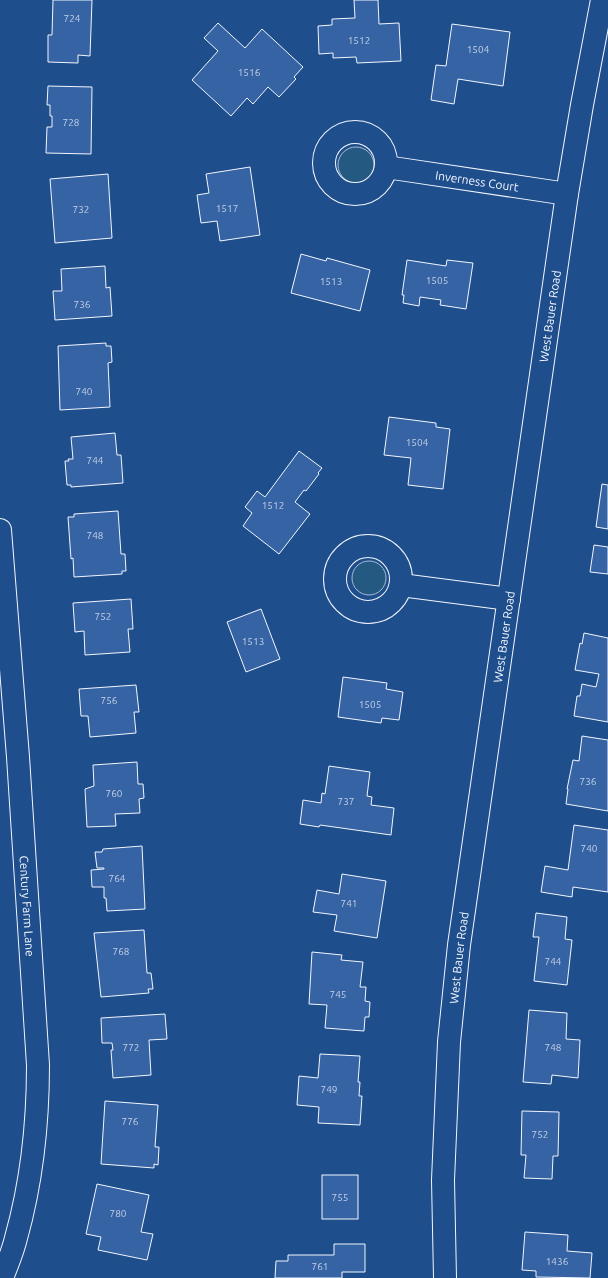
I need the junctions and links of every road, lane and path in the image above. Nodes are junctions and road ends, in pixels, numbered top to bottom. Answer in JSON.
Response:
{"nodes":[{"id":1,"x":602,"y":0,"type":"edge"},
{"id":2,"x":386,"y":167,"type":"dead end"},
{"id":3,"x":567,"y":194,"type":"junction"},
{"id":4,"x":0,"y":530,"type":"edge"},
{"id":5,"x":401,"y":584,"type":"dead end"},
{"id":6,"x":509,"y":599,"type":"junction"},
{"id":7,"x":2,"y":1278,"type":"edge"},
{"id":8,"x":445,"y":1278,"type":"edge"}],
"edges":[{"from":1,"to":3,"type":"street","name":"West Bauer Road"},
{"from":2,"to":3,"type":"street","name":"Inverness Court"},
{"from":3,"to":6,"type":"street","name":"West Bauer Road"},
{"from":4,"to":7,"type":"street","name":"Century Farm Lane"},
{"from":5,"to":6,"type":"street"},
{"from":6,"to":8,"type":"street","name":"West Bauer Road"}]}
